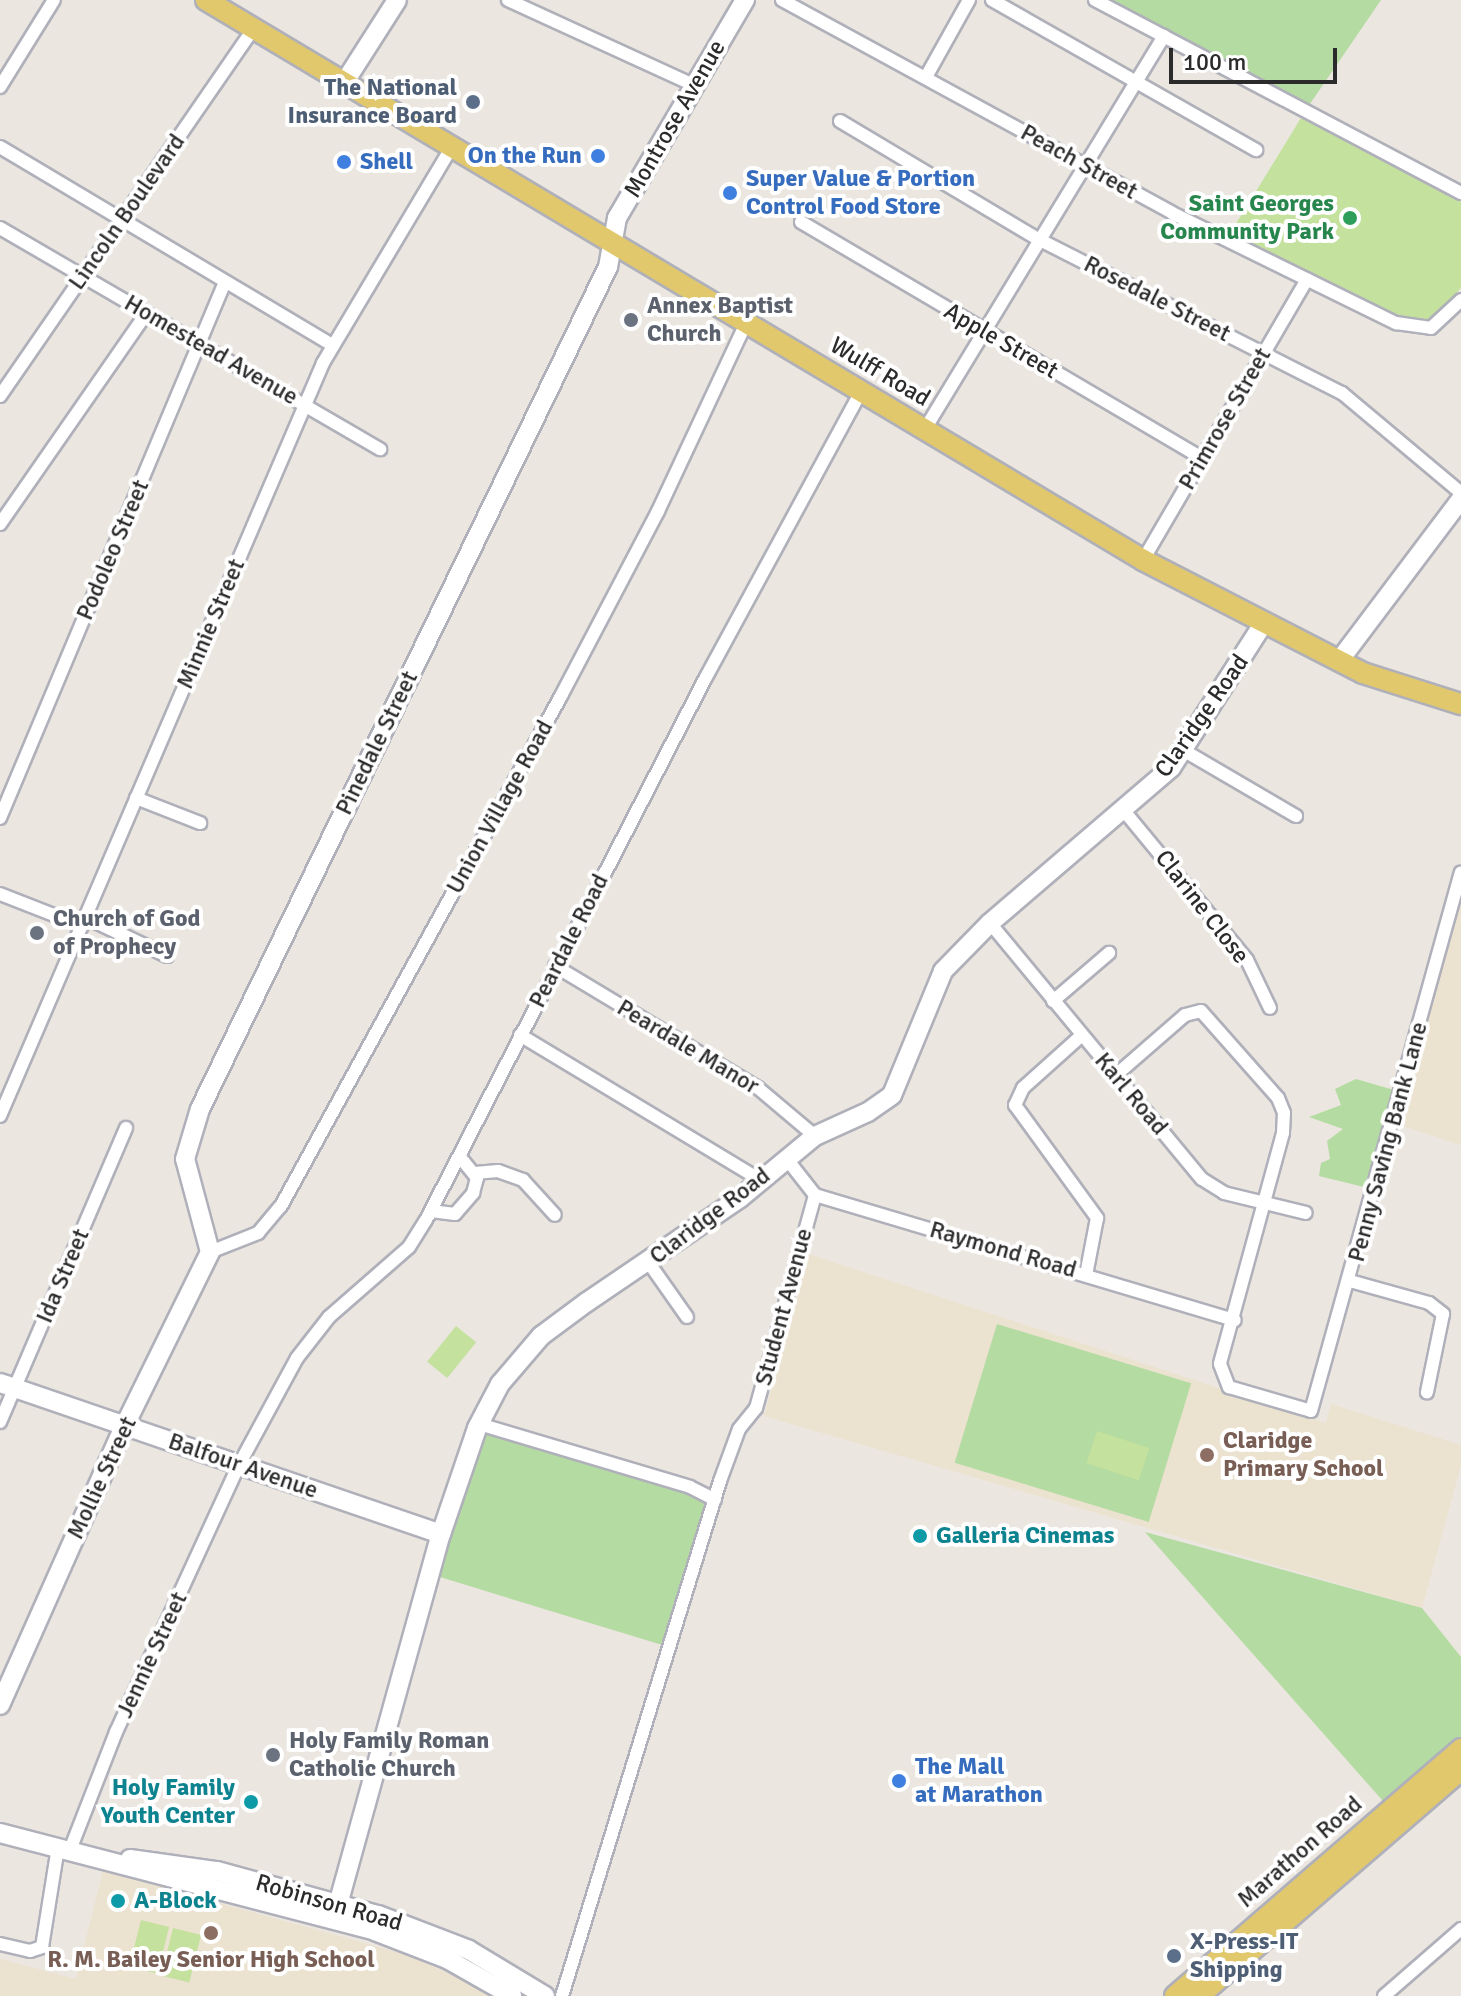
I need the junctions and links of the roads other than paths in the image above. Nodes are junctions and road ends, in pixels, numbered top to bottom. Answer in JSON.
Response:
{"nodes":[{"id":1,"x":54,"y":0,"type":"edge"},
{"id":2,"x":206,"y":0,"type":"edge"},
{"id":3,"x":397,"y":0,"type":"edge"},
{"id":4,"x":508,"y":0,"type":"edge"},
{"id":5,"x":745,"y":0,"type":"edge"},
{"id":6,"x":782,"y":0,"type":"edge"},
{"id":7,"x":969,"y":0,"type":"edge"},
{"id":8,"x":992,"y":0,"type":"edge"},
{"id":9,"x":1095,"y":0,"type":"edge"},
{"id":10,"x":254,"y":28,"type":"junction"},
{"id":11,"x":1164,"y":36,"type":"junction"},
{"id":12,"x":926,"y":77,"type":"junction"},
{"id":13,"x":344,"y":83,"type":"junction"},
{"id":14,"x":1135,"y":84,"type":"junction"},
{"id":15,"x":694,"y":85,"type":"junction"},
{"id":16,"x":0,"y":87,"type":"edge"},
{"id":17,"x":840,"y":121,"type":"dead end"},
{"id":18,"x":0,"y":147,"type":"edge"},
{"id":19,"x":452,"y":147,"type":"junction"},
{"id":20,"x":1256,"y":150,"type":"dead end"},
{"id":21,"x":1085,"y":166,"type":"junction"},
{"id":22,"x":1461,"y":193,"type":"edge"},
{"id":23,"x":124,"y":220,"type":"junction"},
{"id":24,"x":801,"y":222,"type":"dead end"},
{"id":25,"x":0,"y":228,"type":"edge"},
{"id":26,"x":1040,"y":240,"type":"junction"},
{"id":27,"x":610,"y":241,"type":"junction"},
{"id":28,"x":82,"y":278,"type":"junction"},
{"id":29,"x":1307,"y":279,"type":"junction"},
{"id":30,"x":225,"y":282,"type":"junction"},
{"id":31,"x":1461,"y":300,"type":"edge"},
{"id":32,"x":146,"y":314,"type":"junction"},
{"id":33,"x":746,"y":323,"type":"junction"},
{"id":34,"x":984,"y":331,"type":"junction"},
{"id":35,"x":199,"y":344,"type":"junction"},
{"id":36,"x":331,"y":344,"type":"junction"},
{"id":37,"x":1264,"y":353,"type":"junction"},
{"id":38,"x":861,"y":391,"type":"junction"},
{"id":39,"x":0,"y":396,"type":"edge"},
{"id":40,"x":305,"y":404,"type":"junction"},
{"id":41,"x":925,"y":429,"type":"junction"},
{"id":42,"x":380,"y":449,"type":"dead end"},
{"id":43,"x":1202,"y":458,"type":"junction"},
{"id":44,"x":1461,"y":493,"type":"edge"},
{"id":45,"x":1461,"y":499,"type":"edge"},
{"id":46,"x":0,"y":524,"type":"edge"},
{"id":47,"x":1143,"y":560,"type":"junction"},
{"id":48,"x":1263,"y":624,"type":"junction"},
{"id":49,"x":1339,"y":661,"type":"junction"},
{"id":50,"x":1461,"y":704,"type":"edge"},
{"id":51,"x":1183,"y":750,"type":"junction"},
{"id":52,"x":136,"y":798,"type":"junction"},
{"id":53,"x":1125,"y":812,"type":"junction"},
{"id":54,"x":1296,"y":816,"type":"dead end"},
{"id":55,"x":0,"y":818,"type":"edge"},
{"id":56,"x":200,"y":823,"type":"dead end"},
{"id":57,"x":1461,"y":872,"type":"edge"},
{"id":58,"x":0,"y":894,"type":"edge"},
{"id":59,"x":84,"y":922,"type":"junction"},
{"id":60,"x":990,"y":923,"type":"junction"},
{"id":61,"x":1109,"y":953,"type":"dead end"},
{"id":62,"x":167,"y":956,"type":"dead end"},
{"id":63,"x":555,"y":966,"type":"junction"},
{"id":64,"x":1053,"y":1001,"type":"junction"},
{"id":65,"x":1270,"y":1008,"type":"dead end"},
{"id":66,"x":520,"y":1035,"type":"junction"},
{"id":67,"x":1082,"y":1035,"type":"junction"},
{"id":68,"x":1116,"y":1075,"type":"junction"},
{"id":69,"x":0,"y":1116,"type":"edge"},
{"id":70,"x":126,"y":1128,"type":"dead end"},
{"id":71,"x":815,"y":1136,"type":"junction"},
{"id":72,"x":459,"y":1156,"type":"junction"},
{"id":73,"x":786,"y":1158,"type":"junction"},
{"id":74,"x":475,"y":1173,"type":"junction"},
{"id":75,"x":760,"y":1180,"type":"junction"},
{"id":76,"x":815,"y":1195,"type":"junction"},
{"id":77,"x":1267,"y":1203,"type":"junction"},
{"id":78,"x":431,"y":1211,"type":"junction"},
{"id":79,"x":1306,"y":1213,"type":"dead end"},
{"id":80,"x":555,"y":1215,"type":"dead end"},
{"id":81,"x":210,"y":1252,"type":"junction"},
{"id":82,"x":649,"y":1263,"type":"junction"},
{"id":83,"x":1086,"y":1275,"type":"junction"},
{"id":84,"x":1350,"y":1281,"type":"junction"},
{"id":85,"x":687,"y":1317,"type":"dead end"},
{"id":86,"x":1235,"y":1320,"type":"junction"},
{"id":87,"x":8,"y":1386,"type":"edge"},
{"id":88,"x":1427,"y":1392,"type":"dead end"},
{"id":89,"x":0,"y":1422,"type":"edge"},
{"id":90,"x":479,"y":1424,"type":"junction"},
{"id":91,"x":124,"y":1427,"type":"junction"},
{"id":92,"x":240,"y":1463,"type":"junction"},
{"id":93,"x":720,"y":1481,"type":"junction"},
{"id":94,"x":690,"y":1487,"type":"junction"},
{"id":95,"x":715,"y":1500,"type":"junction"},
{"id":96,"x":441,"y":1534,"type":"junction"},
{"id":97,"x":0,"y":1705,"type":"edge"},
{"id":98,"x":1461,"y":1749,"type":"edge"},
{"id":99,"x":1461,"y":1770,"type":"edge"},
{"id":100,"x":0,"y":1833,"type":"edge"},
{"id":101,"x":64,"y":1849,"type":"junction"},
{"id":102,"x":336,"y":1910,"type":"junction"},
{"id":103,"x":1461,"y":1929,"type":"edge"},
{"id":104,"x":0,"y":1944,"type":"edge"},
{"id":105,"x":512,"y":1996,"type":"edge"},
{"id":106,"x":545,"y":1996,"type":"edge"},
{"id":107,"x":562,"y":1996,"type":"edge"},
{"id":108,"x":1175,"y":1996,"type":"edge"},
{"id":109,"x":1199,"y":1996,"type":"edge"},
{"id":110,"x":1384,"y":1996,"type":"edge"}],
"edges":[{"from":1,"to":16,"type":"street"},
{"from":2,"to":10,"type":"main road","name":"Wulff Road"},
{"from":3,"to":13,"type":"street"},
{"from":4,"to":15,"type":"street"},
{"from":5,"to":15,"type":"street","name":"Montrose Avenue"},
{"from":6,"to":12,"type":"street","name":"Peach Street"},
{"from":7,"to":12,"type":"street"},
{"from":8,"to":14,"type":"street"},
{"from":9,"to":11,"type":"street"},
{"from":10,"to":13,"type":"main road","name":"Wulff Road"},
{"from":10,"to":23,"type":"street","name":"Lincoln Boulevard"},
{"from":11,"to":14,"type":"street"},
{"from":11,"to":22,"type":"street"},
{"from":12,"to":21,"type":"street","name":"Peach Street"},
{"from":13,"to":19,"type":"main road","name":"Wulff Road"},
{"from":14,"to":20,"type":"street"},
{"from":14,"to":21,"type":"street"},
{"from":15,"to":27,"type":"street","name":"Montrose Avenue"},
{"from":17,"to":26,"type":"street","name":"Rosedale Street"},
{"from":18,"to":23,"type":"street"},
{"from":19,"to":27,"type":"main road","name":"Wulff Road"},
{"from":19,"to":36,"type":"street","name":"Minnie Street"},
{"from":21,"to":26,"type":"street"},
{"from":21,"to":29,"type":"street","name":"Peach Street"},
{"from":23,"to":28,"type":"street","name":"Lincoln Boulevard"},
{"from":23,"to":30,"type":"street"},
{"from":24,"to":34,"type":"street","name":"Apple Street"},
{"from":25,"to":28,"type":"street","name":"Homestead Avenue"},
{"from":26,"to":34,"type":"street"},
{"from":26,"to":37,"type":"street","name":"Rosedale Street"},
{"from":27,"to":33,"type":"main road","name":"Wulff Road"},
{"from":27,"to":81,"type":"street","name":"Pinedale Street"},
{"from":28,"to":32,"type":"street","name":"Homestead Avenue"},
{"from":28,"to":39,"type":"street","name":"Lincoln Boulevard"},
{"from":29,"to":31,"type":"street","name":"Peach Street"},
{"from":29,"to":37,"type":"street","name":"Primrose Street"},
{"from":30,"to":35,"type":"street","name":"Podoleo Street"},
{"from":30,"to":36,"type":"street"},
{"from":32,"to":35,"type":"street","name":"Homestead Avenue"},
{"from":32,"to":46,"type":"street"},
{"from":33,"to":38,"type":"main road","name":"Wulff Road"},
{"from":33,"to":81,"type":"street","name":"Union Village Road"},
{"from":34,"to":41,"type":"street"},
{"from":34,"to":43,"type":"street","name":"Apple Street"},
{"from":35,"to":40,"type":"street","name":"Homestead Avenue"},
{"from":35,"to":55,"type":"street","name":"Podoleo Street"},
{"from":36,"to":40,"type":"street","name":"Minnie Street"},
{"from":37,"to":43,"type":"street","name":"Primrose Street"},
{"from":37,"to":44,"type":"street","name":"Rosedale Street"},
{"from":38,"to":41,"type":"main road","name":"Wulff Road"},
{"from":38,"to":63,"type":"street","name":"Peardale Road"},
{"from":40,"to":42,"type":"street","name":"Homestead Avenue"},
{"from":40,"to":52,"type":"street","name":"Minnie Street"},
{"from":41,"to":47,"type":"main road","name":"Wulff Road"},
{"from":43,"to":47,"type":"street","name":"Primrose Street"},
{"from":45,"to":49,"type":"street"},
{"from":47,"to":48,"type":"main road","name":"Wulff Road"},
{"from":48,"to":49,"type":"main road","name":"Wulff Road"},
{"from":48,"to":51,"type":"street","name":"Claridge Road"},
{"from":49,"to":50,"type":"main road","name":"Wulff Road"},
{"from":51,"to":53,"type":"street","name":"Claridge Road"},
{"from":51,"to":54,"type":"street"},
{"from":52,"to":56,"type":"street"},
{"from":52,"to":59,"type":"street","name":"Minnie Street"},
{"from":53,"to":60,"type":"street","name":"Claridge Road"},
{"from":53,"to":65,"type":"street","name":"Clarine Close"},
{"from":57,"to":84,"type":"street","name":"Penny Saving Bank Lane"},
{"from":58,"to":59,"type":"street"},
{"from":59,"to":62,"type":"street"},
{"from":59,"to":69,"type":"street","name":"Minnie Street"},
{"from":60,"to":64,"type":"street","name":"Karl Road"},
{"from":60,"to":71,"type":"street","name":"Claridge Road"},
{"from":61,"to":64,"type":"street"},
{"from":63,"to":66,"type":"street","name":"Peardale Road"},
{"from":63,"to":71,"type":"street","name":"Peardale Manor"},
{"from":64,"to":67,"type":"street","name":"Karl Road"},
{"from":66,"to":72,"type":"street","name":"Peardale Road"},
{"from":66,"to":75,"type":"street"},
{"from":67,"to":68,"type":"street","name":"Karl Road"},
{"from":67,"to":83,"type":"street"},
{"from":68,"to":77,"type":"street","name":"Karl Road"},
{"from":68,"to":77,"type":"street"},
{"from":70,"to":87,"type":"street","name":"Ida Street"},
{"from":71,"to":73,"type":"street","name":"Claridge Road"},
{"from":72,"to":74,"type":"street"},
{"from":72,"to":78,"type":"street","name":"Peardale Road"},
{"from":73,"to":75,"type":"street","name":"Claridge Road"},
{"from":73,"to":76,"type":"street"},
{"from":74,"to":78,"type":"street"},
{"from":74,"to":80,"type":"street"},
{"from":75,"to":82,"type":"street","name":"Claridge Road"},
{"from":76,"to":83,"type":"street","name":"Raymond Road"},
{"from":76,"to":93,"type":"street","name":"Student Avenue"},
{"from":77,"to":79,"type":"street","name":"Karl Road"},
{"from":77,"to":86,"type":"street"},
{"from":78,"to":92,"type":"street","name":"Peardale Road"},
{"from":81,"to":91,"type":"street","name":"Mollie Street"},
{"from":82,"to":85,"type":"street"},
{"from":82,"to":90,"type":"street","name":"Claridge Road"},
{"from":83,"to":86,"type":"street","name":"Raymond Road"},
{"from":84,"to":86,"type":"street","name":"Penny Saving Bank Lane"},
{"from":84,"to":88,"type":"street"},
{"from":87,"to":89,"type":"street","name":"Ida Street"},
{"from":87,"to":91,"type":"street","name":"Balfour Avenue"},
{"from":90,"to":94,"type":"street"},
{"from":90,"to":96,"type":"street","name":"Claridge Road"},
{"from":91,"to":92,"type":"street","name":"Balfour Avenue"},
{"from":91,"to":97,"type":"street","name":"Mollie Street"},
{"from":92,"to":96,"type":"street","name":"Balfour Avenue"},
{"from":92,"to":101,"type":"street","name":"Jennie Street"},
{"from":93,"to":94,"type":"street"},
{"from":93,"to":95,"type":"street","name":"Student Avenue"},
{"from":94,"to":95,"type":"street"},
{"from":95,"to":107,"type":"street","name":"Student Avenue"},
{"from":96,"to":102,"type":"street","name":"Claridge Road"},
{"from":98,"to":108,"type":"main road","name":"Marathon Road"},
{"from":99,"to":109,"type":"main road","name":"Marathon Road"},
{"from":100,"to":101,"type":"street","name":"Robinson Road"},
{"from":101,"to":102,"type":"street","name":"Robinson Road"},
{"from":101,"to":104,"type":"street","name":"Jennie Street"},
{"from":102,"to":105,"type":"street","name":"Robinson Road"},
{"from":102,"to":106,"type":"street","name":"Robinson Road"},
{"from":103,"to":110,"type":"street"}]}
